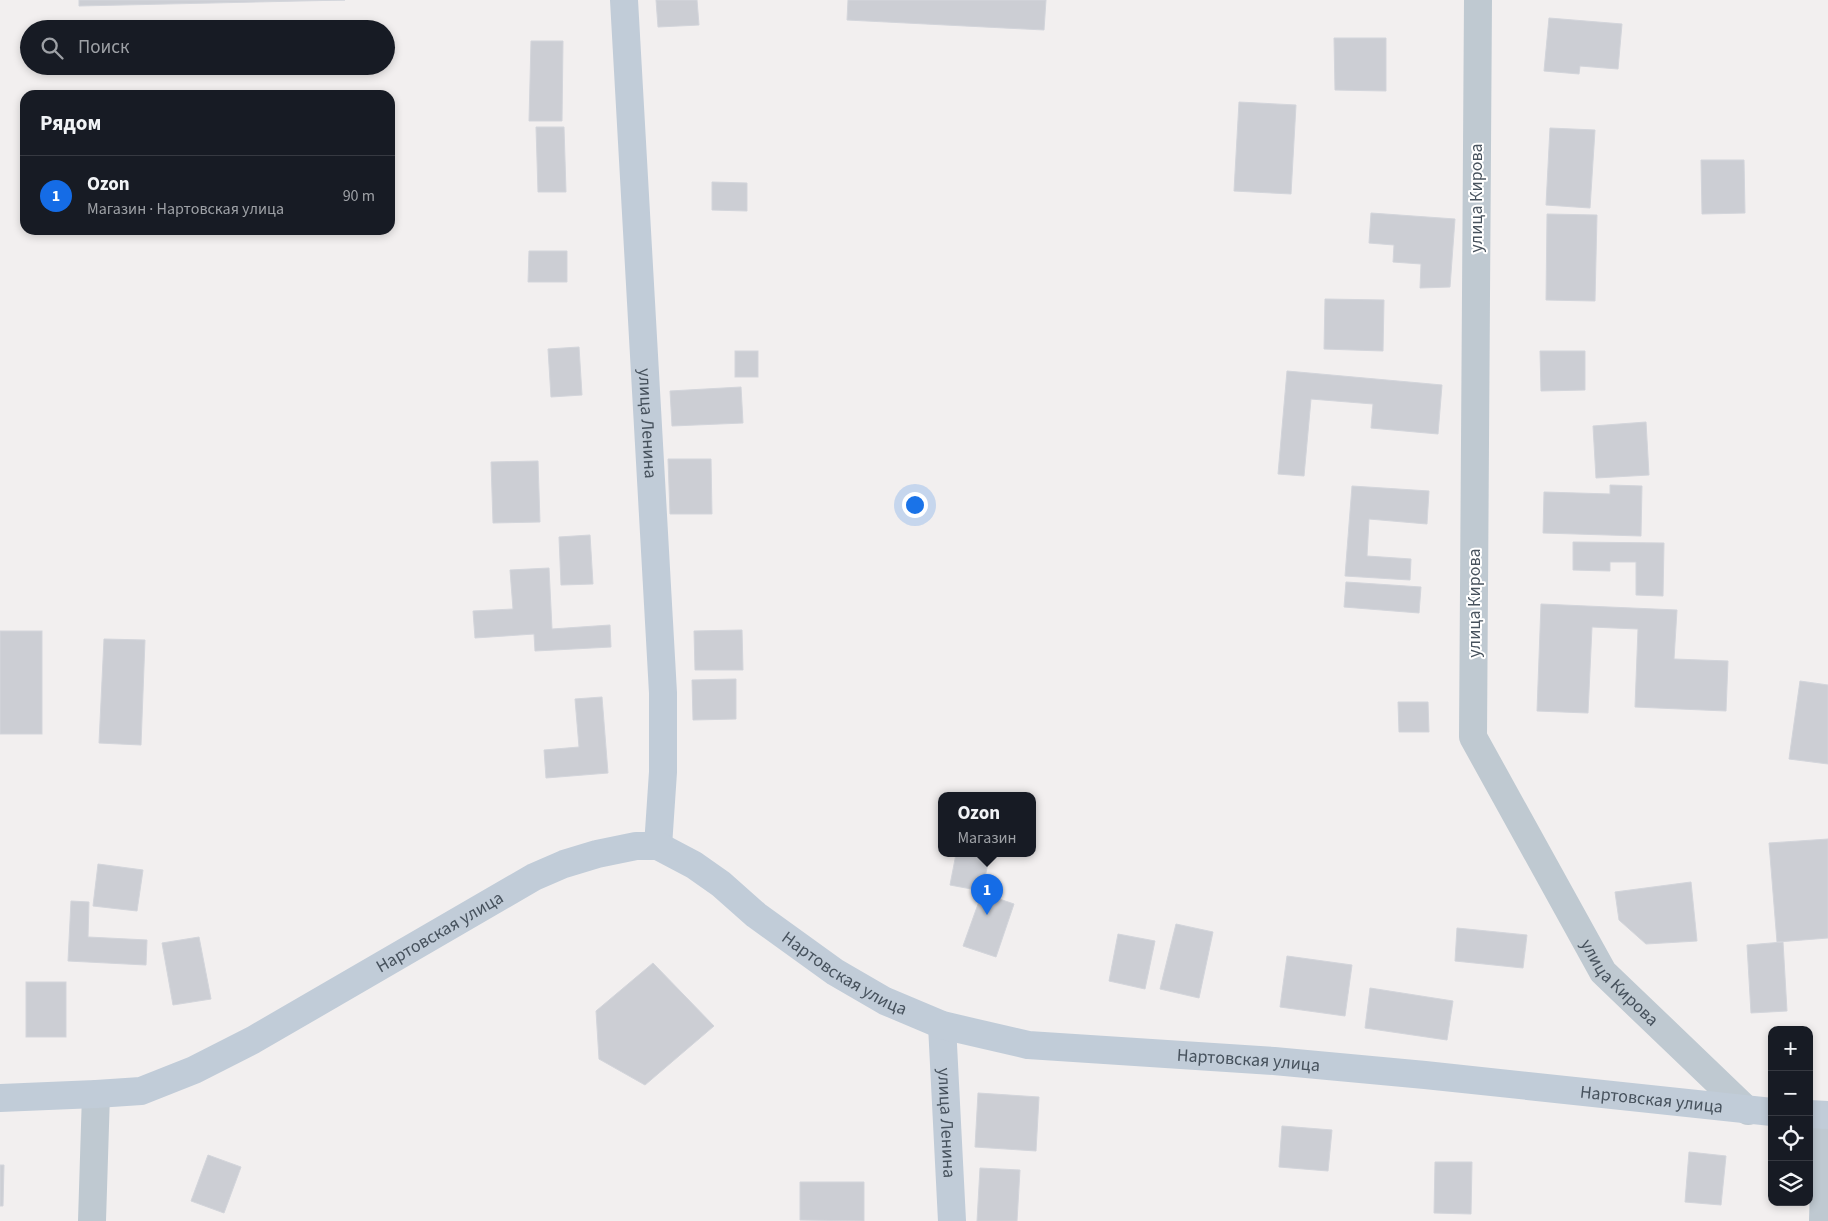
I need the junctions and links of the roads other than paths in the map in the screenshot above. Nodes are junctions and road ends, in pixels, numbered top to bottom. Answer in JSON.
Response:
{"nodes":[{"id":1,"x":624,"y":0,"type":"edge"},
{"id":2,"x":1478,"y":0,"type":"edge"},
{"id":3,"x":658,"y":846,"type":"junction"},
{"id":4,"x":942,"y":1025,"type":"junction"},
{"id":5,"x":96,"y":1094,"type":"junction"},
{"id":6,"x":0,"y":1098,"type":"edge"},
{"id":7,"x":1760,"y":1112,"type":"edge"},
{"id":8,"x":1821,"y":1115,"type":"edge"},
{"id":9,"x":92,"y":1221,"type":"edge"},
{"id":10,"x":952,"y":1221,"type":"edge"},
{"id":11,"x":1823,"y":1221,"type":"edge"}],
"edges":[{"from":1,"to":3,"type":"street","name":"улица Ленина"},
{"from":2,"to":7,"type":"street","name":"улица Кирова"},
{"from":3,"to":4,"type":"street","name":"Нартовская улица"},
{"from":3,"to":5,"type":"street","name":"Нартовская улица"},
{"from":4,"to":7,"type":"street","name":"Нартовская улица"},
{"from":4,"to":10,"type":"street","name":"улица Ленина"},
{"from":5,"to":6,"type":"street","name":"Нартовская улица"},
{"from":5,"to":9,"type":"street"},
{"from":8,"to":11,"type":"street"}]}
